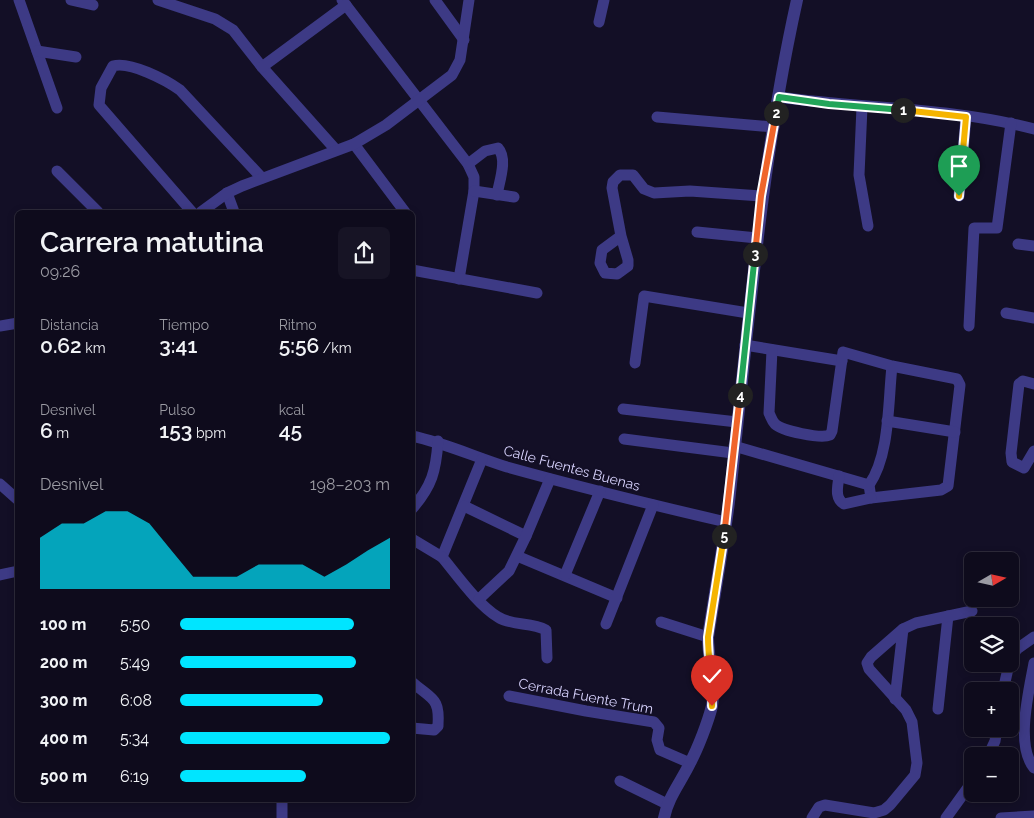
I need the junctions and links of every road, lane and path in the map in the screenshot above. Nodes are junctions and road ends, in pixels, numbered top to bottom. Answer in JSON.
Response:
{"nodes":[{"id":1,"x":19,"y":0,"type":"edge"},
{"id":2,"x":71,"y":0,"type":"edge"},
{"id":3,"x":158,"y":0,"type":"edge"},
{"id":4,"x":435,"y":0,"type":"edge"},
{"id":5,"x":469,"y":0,"type":"edge"},
{"id":6,"x":604,"y":0,"type":"edge"},
{"id":7,"x":796,"y":0,"type":"edge"},
{"id":8,"x":344,"y":3,"type":"edge"},
{"id":9,"x":93,"y":5,"type":"dead end"},
{"id":10,"x":599,"y":22,"type":"dead end"},
{"id":11,"x":464,"y":40,"type":"junction"},
{"id":12,"x":37,"y":51,"type":"junction"},
{"id":13,"x":76,"y":57,"type":"dead end"},
{"id":14,"x":262,"y":67,"type":"junction"},
{"id":15,"x":779,"y":97,"type":"junction"},
{"id":16,"x":420,"y":100,"type":"junction"},
{"id":17,"x":862,"y":107,"type":"junction"},
{"id":18,"x":57,"y":108,"type":"dead end"},
{"id":19,"x":657,"y":116,"type":"dead end"},
{"id":20,"x":966,"y":117,"type":"junction"},
{"id":21,"x":1011,"y":123,"type":"junction"},
{"id":22,"x":774,"y":127,"type":"junction"},
{"id":23,"x":1034,"y":129,"type":"edge"},
{"id":24,"x":354,"y":144,"type":"junction"},
{"id":25,"x":336,"y":150,"type":"junction"},
{"id":26,"x":468,"y":164,"type":"junction"},
{"id":27,"x":57,"y":170,"type":"dead end"},
{"id":28,"x":262,"y":178,"type":"junction"},
{"id":29,"x":474,"y":191,"type":"junction"},
{"id":30,"x":227,"y":192,"type":"junction"},
{"id":31,"x":497,"y":195,"type":"junction"},
{"id":32,"x":761,"y":196,"type":"junction"},
{"id":33,"x":959,"y":196,"type":"dead end"},
{"id":34,"x":514,"y":198,"type":"dead end"},
{"id":35,"x":96,"y":210,"type":"edge"},
{"id":36,"x":190,"y":210,"type":"edge"},
{"id":37,"x":204,"y":210,"type":"edge"},
{"id":38,"x":233,"y":210,"type":"edge"},
{"id":39,"x":404,"y":210,"type":"edge"},
{"id":40,"x":868,"y":226,"type":"dead end"},
{"id":41,"x":697,"y":232,"type":"dead end"},
{"id":42,"x":621,"y":236,"type":"dead end"},
{"id":43,"x":757,"y":238,"type":"junction"},
{"id":44,"x":1018,"y":244,"type":"dead end"},
{"id":45,"x":1034,"y":246,"type":"edge"},
{"id":46,"x":415,"y":271,"type":"edge"},
{"id":47,"x":459,"y":279,"type":"junction"},
{"id":48,"x":538,"y":293,"type":"dead end"},
{"id":49,"x":748,"y":313,"type":"junction"},
{"id":50,"x":1006,"y":313,"type":"dead end"},
{"id":51,"x":1034,"y":318,"type":"edge"},
{"id":52,"x":15,"y":324,"type":"edge"},
{"id":53,"x":0,"y":326,"type":"edge"},
{"id":54,"x":969,"y":326,"type":"dead end"},
{"id":55,"x":745,"y":346,"type":"junction"},
{"id":56,"x":772,"y":350,"type":"junction"},
{"id":57,"x":842,"y":361,"type":"junction"},
{"id":58,"x":635,"y":363,"type":"dead end"},
{"id":59,"x":892,"y":366,"type":"junction"},
{"id":60,"x":1034,"y":384,"type":"edge"},
{"id":61,"x":623,"y":409,"type":"dead end"},
{"id":62,"x":887,"y":421,"type":"junction"},
{"id":63,"x":737,"y":422,"type":"junction"},
{"id":64,"x":955,"y":432,"type":"junction"},
{"id":65,"x":415,"y":437,"type":"edge"},
{"id":66,"x":624,"y":439,"type":"dead end"},
{"id":67,"x":438,"y":441,"type":"junction"},
{"id":68,"x":734,"y":450,"type":"junction"},
{"id":69,"x":1034,"y":451,"type":"edge"},
{"id":70,"x":482,"y":459,"type":"junction"},
{"id":71,"x":839,"y":476,"type":"junction"},
{"id":72,"x":550,"y":479,"type":"junction"},
{"id":73,"x":0,"y":484,"type":"edge"},
{"id":74,"x":868,"y":484,"type":"junction"},
{"id":75,"x":600,"y":491,"type":"junction"},
{"id":76,"x":15,"y":497,"type":"edge"},
{"id":77,"x":872,"y":498,"type":"junction"},
{"id":78,"x":653,"y":505,"type":"junction"},
{"id":79,"x":415,"y":506,"type":"edge"},
{"id":80,"x":464,"y":506,"type":"junction"},
{"id":81,"x":726,"y":522,"type":"junction"},
{"id":82,"x":526,"y":536,"type":"junction"},
{"id":83,"x":415,"y":541,"type":"edge"},
{"id":84,"x":517,"y":556,"type":"junction"},
{"id":85,"x":442,"y":557,"type":"junction"},
{"id":86,"x":15,"y":572,"type":"edge"},
{"id":87,"x":0,"y":575,"type":"edge"},
{"id":88,"x":565,"y":575,"type":"junction"},
{"id":89,"x":617,"y":598,"type":"junction"},
{"id":90,"x":479,"y":599,"type":"junction"},
{"id":91,"x":972,"y":611,"type":"dead end"},
{"id":92,"x":948,"y":616,"type":"junction"},
{"id":93,"x":662,"y":622,"type":"dead end"},
{"id":94,"x":606,"y":624,"type":"dead end"},
{"id":95,"x":903,"y":629,"type":"junction"},
{"id":96,"x":708,"y":637,"type":"junction"},
{"id":97,"x":1034,"y":637,"type":"edge"},
{"id":98,"x":1019,"y":647,"type":"edge"},
{"id":99,"x":547,"y":658,"type":"dead end"},
{"id":100,"x":1034,"y":664,"type":"edge"},
{"id":101,"x":415,"y":684,"type":"edge"},
{"id":102,"x":509,"y":696,"type":"dead end"},
{"id":103,"x":895,"y":699,"type":"junction"},
{"id":104,"x":938,"y":709,"type":"dead end"},
{"id":105,"x":415,"y":728,"type":"edge"},
{"id":106,"x":690,"y":763,"type":"junction"},
{"id":107,"x":1034,"y":768,"type":"edge"},
{"id":108,"x":620,"y":781,"type":"dead end"},
{"id":109,"x":964,"y":793,"type":"edge"},
{"id":110,"x":282,"y":802,"type":"edge"},
{"id":111,"x":666,"y":804,"type":"junction"},
{"id":112,"x":1034,"y":816,"type":"edge"},
{"id":113,"x":282,"y":818,"type":"edge"},
{"id":114,"x":664,"y":818,"type":"edge"},
{"id":115,"x":812,"y":818,"type":"edge"},
{"id":116,"x":946,"y":818,"type":"edge"},
{"id":117,"x":1001,"y":818,"type":"edge"}],
"edges":[{"from":1,"to":12,"type":"street"},
{"from":2,"to":9,"type":"street"},
{"from":3,"to":14,"type":"street"},
{"from":4,"to":11,"type":"street"},
{"from":5,"to":11,"type":"street"},
{"from":6,"to":10,"type":"street"},
{"from":7,"to":15,"type":"street"},
{"from":8,"to":14,"type":"street"},
{"from":8,"to":16,"type":"street"},
{"from":11,"to":16,"type":"street"},
{"from":12,"to":13,"type":"street"},
{"from":12,"to":18,"type":"street"},
{"from":14,"to":25,"type":"street"},
{"from":15,"to":17,"type":"street"},
{"from":15,"to":22,"type":"street"},
{"from":16,"to":24,"type":"street"},
{"from":16,"to":26,"type":"street"},
{"from":17,"to":20,"type":"street"},
{"from":17,"to":40,"type":"street"},
{"from":19,"to":22,"type":"street"},
{"from":20,"to":21,"type":"street"},
{"from":20,"to":33,"type":"street"},
{"from":21,"to":23,"type":"street"},
{"from":21,"to":54,"type":"street"},
{"from":22,"to":32,"type":"street"},
{"from":24,"to":25,"type":"street"},
{"from":24,"to":39,"type":"street"},
{"from":25,"to":28,"type":"street"},
{"from":26,"to":29,"type":"street"},
{"from":26,"to":31,"type":"street"},
{"from":27,"to":35,"type":"street"},
{"from":28,"to":30,"type":"street"},
{"from":28,"to":36,"type":"street"},
{"from":29,"to":31,"type":"street"},
{"from":29,"to":47,"type":"street"},
{"from":30,"to":37,"type":"street"},
{"from":30,"to":38,"type":"street"},
{"from":31,"to":34,"type":"street"},
{"from":32,"to":42,"type":"street"},
{"from":32,"to":43,"type":"street"},
{"from":41,"to":43,"type":"street"},
{"from":43,"to":49,"type":"street"},
{"from":44,"to":45,"type":"street"},
{"from":46,"to":47,"type":"street"},
{"from":47,"to":48,"type":"street"},
{"from":49,"to":55,"type":"street"},
{"from":49,"to":58,"type":"street"},
{"from":50,"to":51,"type":"street"},
{"from":52,"to":53,"type":"street"},
{"from":55,"to":56,"type":"street"},
{"from":55,"to":63,"type":"street"},
{"from":56,"to":57,"type":"street"},
{"from":56,"to":57,"type":"street"},
{"from":57,"to":59,"type":"street"},
{"from":59,"to":62,"type":"street"},
{"from":59,"to":64,"type":"street"},
{"from":60,"to":69,"type":"street"},
{"from":61,"to":63,"type":"street"},
{"from":62,"to":64,"type":"street"},
{"from":62,"to":74,"type":"street"},
{"from":63,"to":68,"type":"street"},
{"from":64,"to":77,"type":"street"},
{"from":65,"to":67,"type":"street","name":"Calle Fuentes Buenas"},
{"from":66,"to":68,"type":"street"},
{"from":67,"to":70,"type":"street","name":"Calle Fuentes Buenas"},
{"from":67,"to":79,"type":"street"},
{"from":68,"to":71,"type":"street"},
{"from":68,"to":81,"type":"street"},
{"from":70,"to":72,"type":"street","name":"Calle Fuentes Buenas"},
{"from":70,"to":80,"type":"street"},
{"from":71,"to":74,"type":"street"},
{"from":71,"to":77,"type":"street"},
{"from":72,"to":75,"type":"street","name":"Calle Fuentes Buenas"},
{"from":72,"to":82,"type":"street"},
{"from":73,"to":76,"type":"street"},
{"from":74,"to":77,"type":"street"},
{"from":75,"to":78,"type":"street","name":"Calle Fuentes Buenas"},
{"from":75,"to":88,"type":"street"},
{"from":78,"to":81,"type":"street","name":"Calle Fuentes Buenas"},
{"from":78,"to":89,"type":"street"},
{"from":80,"to":82,"type":"street"},
{"from":80,"to":85,"type":"street"},
{"from":81,"to":96,"type":"street"},
{"from":82,"to":84,"type":"street"},
{"from":83,"to":85,"type":"street"},
{"from":84,"to":88,"type":"street"},
{"from":84,"to":90,"type":"street"},
{"from":85,"to":90,"type":"street"},
{"from":86,"to":87,"type":"street"},
{"from":88,"to":89,"type":"street"},
{"from":89,"to":94,"type":"street"},
{"from":90,"to":99,"type":"street"},
{"from":91,"to":92,"type":"street"},
{"from":92,"to":95,"type":"street"},
{"from":92,"to":104,"type":"street"},
{"from":93,"to":96,"type":"street"},
{"from":95,"to":103,"type":"street"},
{"from":95,"to":103,"type":"street"},
{"from":96,"to":106,"type":"street"},
{"from":97,"to":98,"type":"street"},
{"from":100,"to":107,"type":"street"},
{"from":101,"to":105,"type":"street"},
{"from":102,"to":106,"type":"street","name":"Cerrada Fuente Trum"},
{"from":103,"to":115,"type":"street"},
{"from":106,"to":111,"type":"street"},
{"from":108,"to":111,"type":"street"},
{"from":109,"to":116,"type":"street"},
{"from":110,"to":113,"type":"street"},
{"from":111,"to":114,"type":"street"},
{"from":112,"to":117,"type":"street"}]}
